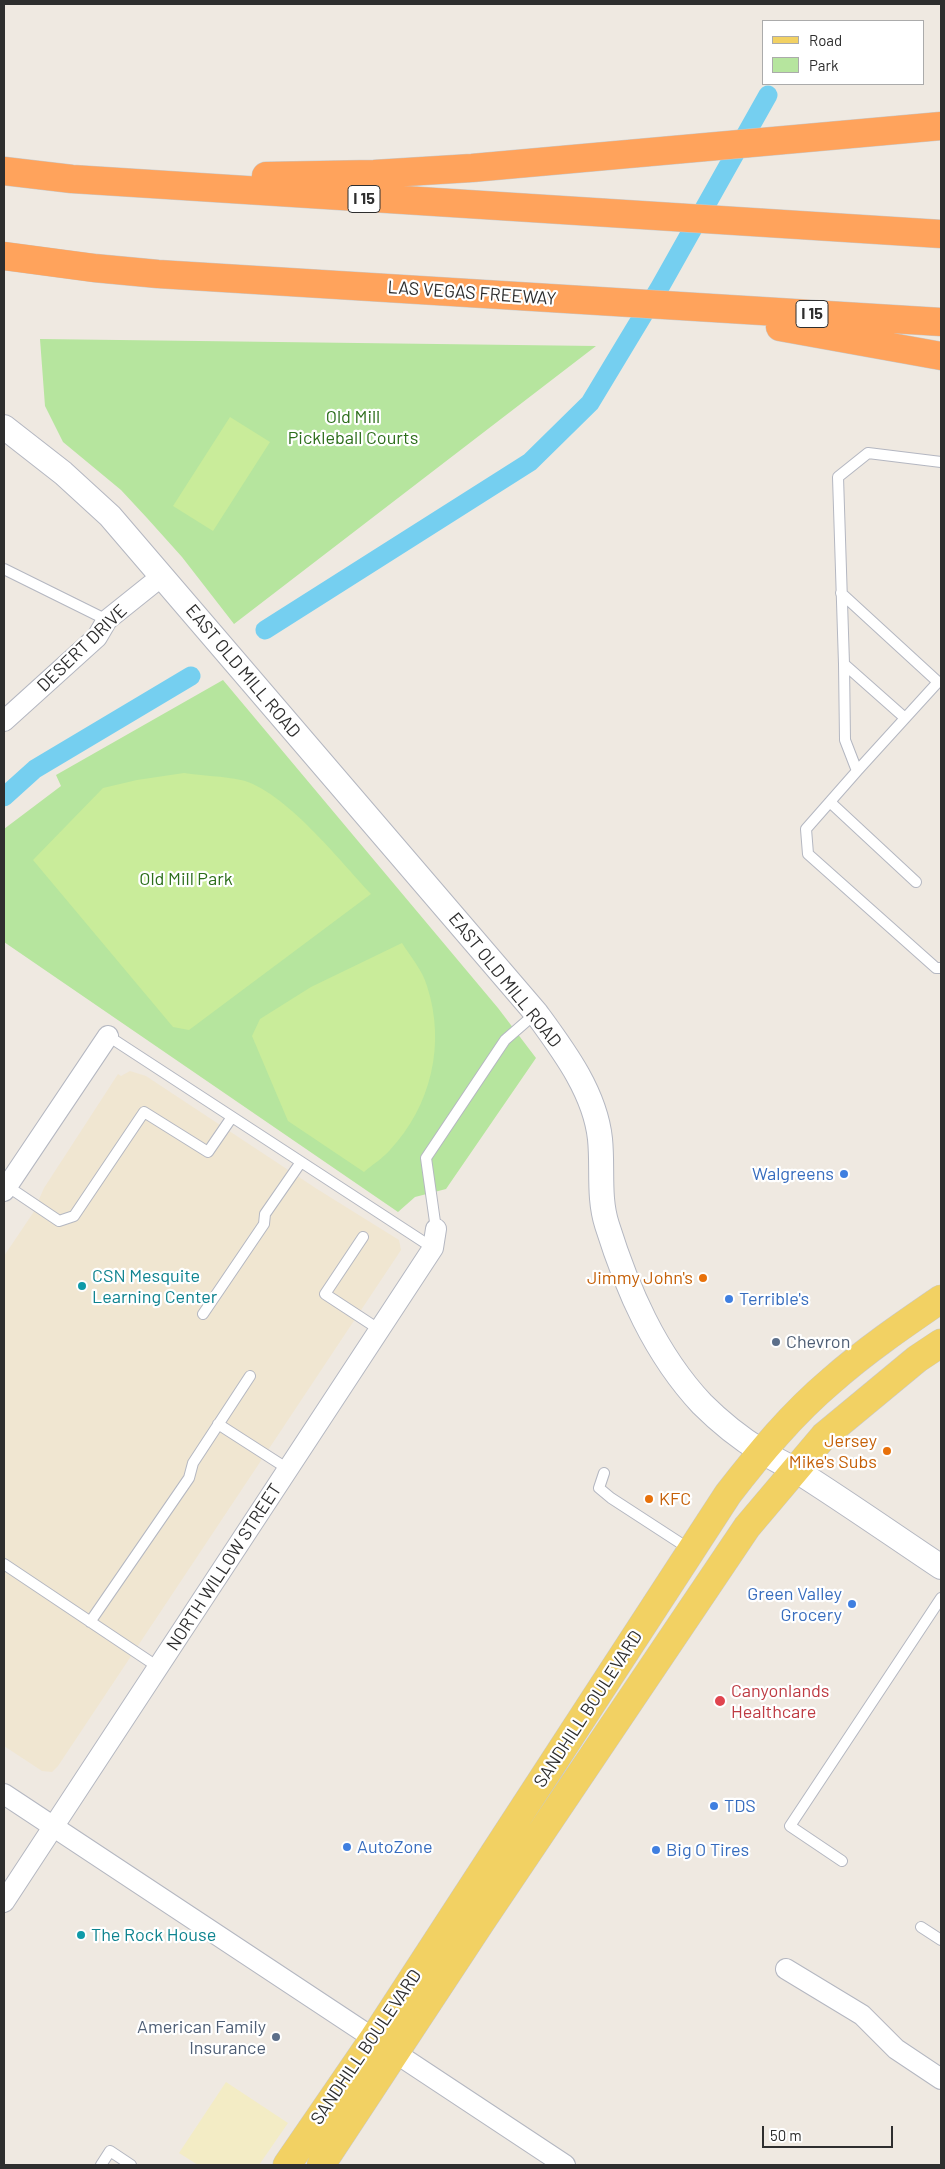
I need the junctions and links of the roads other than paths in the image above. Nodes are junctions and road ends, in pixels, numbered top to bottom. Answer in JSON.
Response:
{"nodes":[{"id":1,"x":941,"y":126,"type":"edge"},
{"id":2,"x":4,"y":171,"type":"edge"},
{"id":3,"x":72,"y":179,"type":"junction"},
{"id":4,"x":941,"y":234,"type":"edge"},
{"id":5,"x":4,"y":256,"type":"edge"},
{"id":6,"x":681,"y":307,"type":"junction"},
{"id":7,"x":941,"y":322,"type":"edge"},
{"id":8,"x":941,"y":356,"type":"edge"},
{"id":9,"x":4,"y":427,"type":"edge"},
{"id":10,"x":941,"y":462,"type":"edge"},
{"id":11,"x":4,"y":569,"type":"edge"},
{"id":12,"x":162,"y":576,"type":"junction"},
{"id":13,"x":841,"y":593,"type":"junction"},
{"id":14,"x":107,"y":620,"type":"junction"},
{"id":15,"x":844,"y":664,"type":"junction"},
{"id":16,"x":905,"y":718,"type":"junction"},
{"id":17,"x":4,"y":721,"type":"edge"},
{"id":18,"x":857,"y":771,"type":"junction"},
{"id":19,"x":831,"y":803,"type":"junction"},
{"id":20,"x":916,"y":882,"type":"dead end"},
{"id":21,"x":939,"y":970,"type":"edge"},
{"id":22,"x":536,"y":1013,"type":"junction"},
{"id":23,"x":108,"y":1036,"type":"joint"},
{"id":24,"x":232,"y":1117,"type":"junction"},
{"id":25,"x":301,"y":1162,"type":"junction"},
{"id":26,"x":5,"y":1188,"type":"edge"},
{"id":27,"x":363,"y":1237,"type":"dead end"},
{"id":28,"x":435,"y":1239,"type":"junction"},
{"id":29,"x":941,"y":1299,"type":"edge"},
{"id":30,"x":203,"y":1314,"type":"dead end"},
{"id":31,"x":380,"y":1330,"type":"junction"},
{"id":32,"x":941,"y":1343,"type":"edge"},
{"id":33,"x":250,"y":1376,"type":"dead end"},
{"id":34,"x":218,"y":1424,"type":"junction"},
{"id":35,"x":761,"y":1451,"type":"junction"},
{"id":36,"x":288,"y":1469,"type":"junction"},
{"id":37,"x":796,"y":1470,"type":"junction"},
{"id":38,"x":604,"y":1473,"type":"dead end"},
{"id":39,"x":692,"y":1550,"type":"junction"},
{"id":40,"x":4,"y":1564,"type":"edge"},
{"id":41,"x":941,"y":1567,"type":"edge"},
{"id":42,"x":941,"y":1598,"type":"edge"},
{"id":43,"x":90,"y":1622,"type":"junction"},
{"id":44,"x":158,"y":1667,"type":"junction"},
{"id":45,"x":596,"y":1697,"type":"junction"},
{"id":46,"x":4,"y":1794,"type":"edge"},
{"id":47,"x":53,"y":1827,"type":"junction"},
{"id":48,"x":543,"y":1831,"type":"junction"},
{"id":49,"x":842,"y":1860,"type":"dead end"},
{"id":50,"x":4,"y":1902,"type":"edge"},
{"id":51,"x":921,"y":1927,"type":"dead end"},
{"id":52,"x":941,"y":1940,"type":"edge"},
{"id":53,"x":786,"y":1969,"type":"dead end"},
{"id":54,"x":385,"y":2045,"type":"junction"},
{"id":55,"x":941,"y":2079,"type":"edge"},
{"id":56,"x":101,"y":2165,"type":"edge"},
{"id":57,"x":131,"y":2165,"type":"edge"},
{"id":58,"x":287,"y":2165,"type":"edge"},
{"id":59,"x":321,"y":2165,"type":"edge"},
{"id":60,"x":565,"y":2165,"type":"edge"}],
"edges":[{"from":1,"to":3,"type":"highway"},
{"from":2,"to":3,"type":"highway","number":"I 15"},
{"from":3,"to":4,"type":"highway","number":"I 15"},
{"from":5,"to":6,"type":"highway","name":"LAS VEGAS FREEWAY","number":"I 15"},
{"from":6,"to":7,"type":"highway","name":"LAS VEGAS FREEWAY","number":"I 15"},
{"from":6,"to":8,"type":"highway"},
{"from":9,"to":12,"type":"street","name":"EAST OLD MILL ROAD"},
{"from":10,"to":13,"type":"lane"},
{"from":11,"to":14,"type":"lane"},
{"from":12,"to":14,"type":"street","name":"DESERT DRIVE"},
{"from":12,"to":22,"type":"street","name":"EAST OLD MILL ROAD"},
{"from":13,"to":15,"type":"lane"},
{"from":13,"to":16,"type":"lane"},
{"from":14,"to":17,"type":"street","name":"DESERT DRIVE"},
{"from":15,"to":16,"type":"lane"},
{"from":15,"to":18,"type":"lane"},
{"from":16,"to":18,"type":"lane"},
{"from":18,"to":19,"type":"lane"},
{"from":19,"to":20,"type":"lane"},
{"from":19,"to":21,"type":"lane"},
{"from":22,"to":28,"type":"lane"},
{"from":22,"to":35,"type":"street","name":"EAST OLD MILL ROAD"},
{"from":23,"to":24,"type":"lane"},
{"from":23,"to":26,"type":"street"},
{"from":24,"to":25,"type":"lane"},
{"from":24,"to":26,"type":"lane"},
{"from":25,"to":28,"type":"lane"},
{"from":25,"to":30,"type":"lane"},
{"from":27,"to":31,"type":"lane"},
{"from":28,"to":31,"type":"street","name":"NORTH WILLOW STREET"},
{"from":29,"to":35,"type":"main road","name":"SANDHILL BOULEVARD"},
{"from":31,"to":36,"type":"street","name":"NORTH WILLOW STREET"},
{"from":32,"to":37,"type":"main road","name":"SANDHILL BOULEVARD"},
{"from":33,"to":34,"type":"lane"},
{"from":34,"to":36,"type":"lane"},
{"from":34,"to":43,"type":"lane"},
{"from":35,"to":37,"type":"street","name":"EAST OLD MILL ROAD"},
{"from":35,"to":39,"type":"main road","name":"SANDHILL BOULEVARD"},
{"from":36,"to":44,"type":"street","name":"NORTH WILLOW STREET"},
{"from":37,"to":41,"type":"street","name":"EAST OLD MILL ROAD"},
{"from":37,"to":48,"type":"main road","name":"SANDHILL BOULEVARD"},
{"from":38,"to":39,"type":"lane"},
{"from":39,"to":45,"type":"main road","name":"SANDHILL BOULEVARD"},
{"from":40,"to":43,"type":"lane"},
{"from":42,"to":49,"type":"lane"},
{"from":43,"to":44,"type":"lane"},
{"from":44,"to":47,"type":"street","name":"NORTH WILLOW STREET"},
{"from":45,"to":48,"type":"main road"},
{"from":45,"to":54,"type":"main road","name":"SANDHILL BOULEVARD"},
{"from":46,"to":47,"type":"street"},
{"from":47,"to":50,"type":"street","name":"NORTH WILLOW STREET"},
{"from":47,"to":54,"type":"street"},
{"from":48,"to":54,"type":"main road","name":"SANDHILL BOULEVARD"},
{"from":51,"to":52,"type":"lane"},
{"from":53,"to":55,"type":"street"},
{"from":54,"to":58,"type":"main road","name":"SANDHILL BOULEVARD"},
{"from":54,"to":59,"type":"main road","name":"SANDHILL BOULEVARD"},
{"from":54,"to":60,"type":"street"},
{"from":56,"to":57,"type":"lane"}]}
